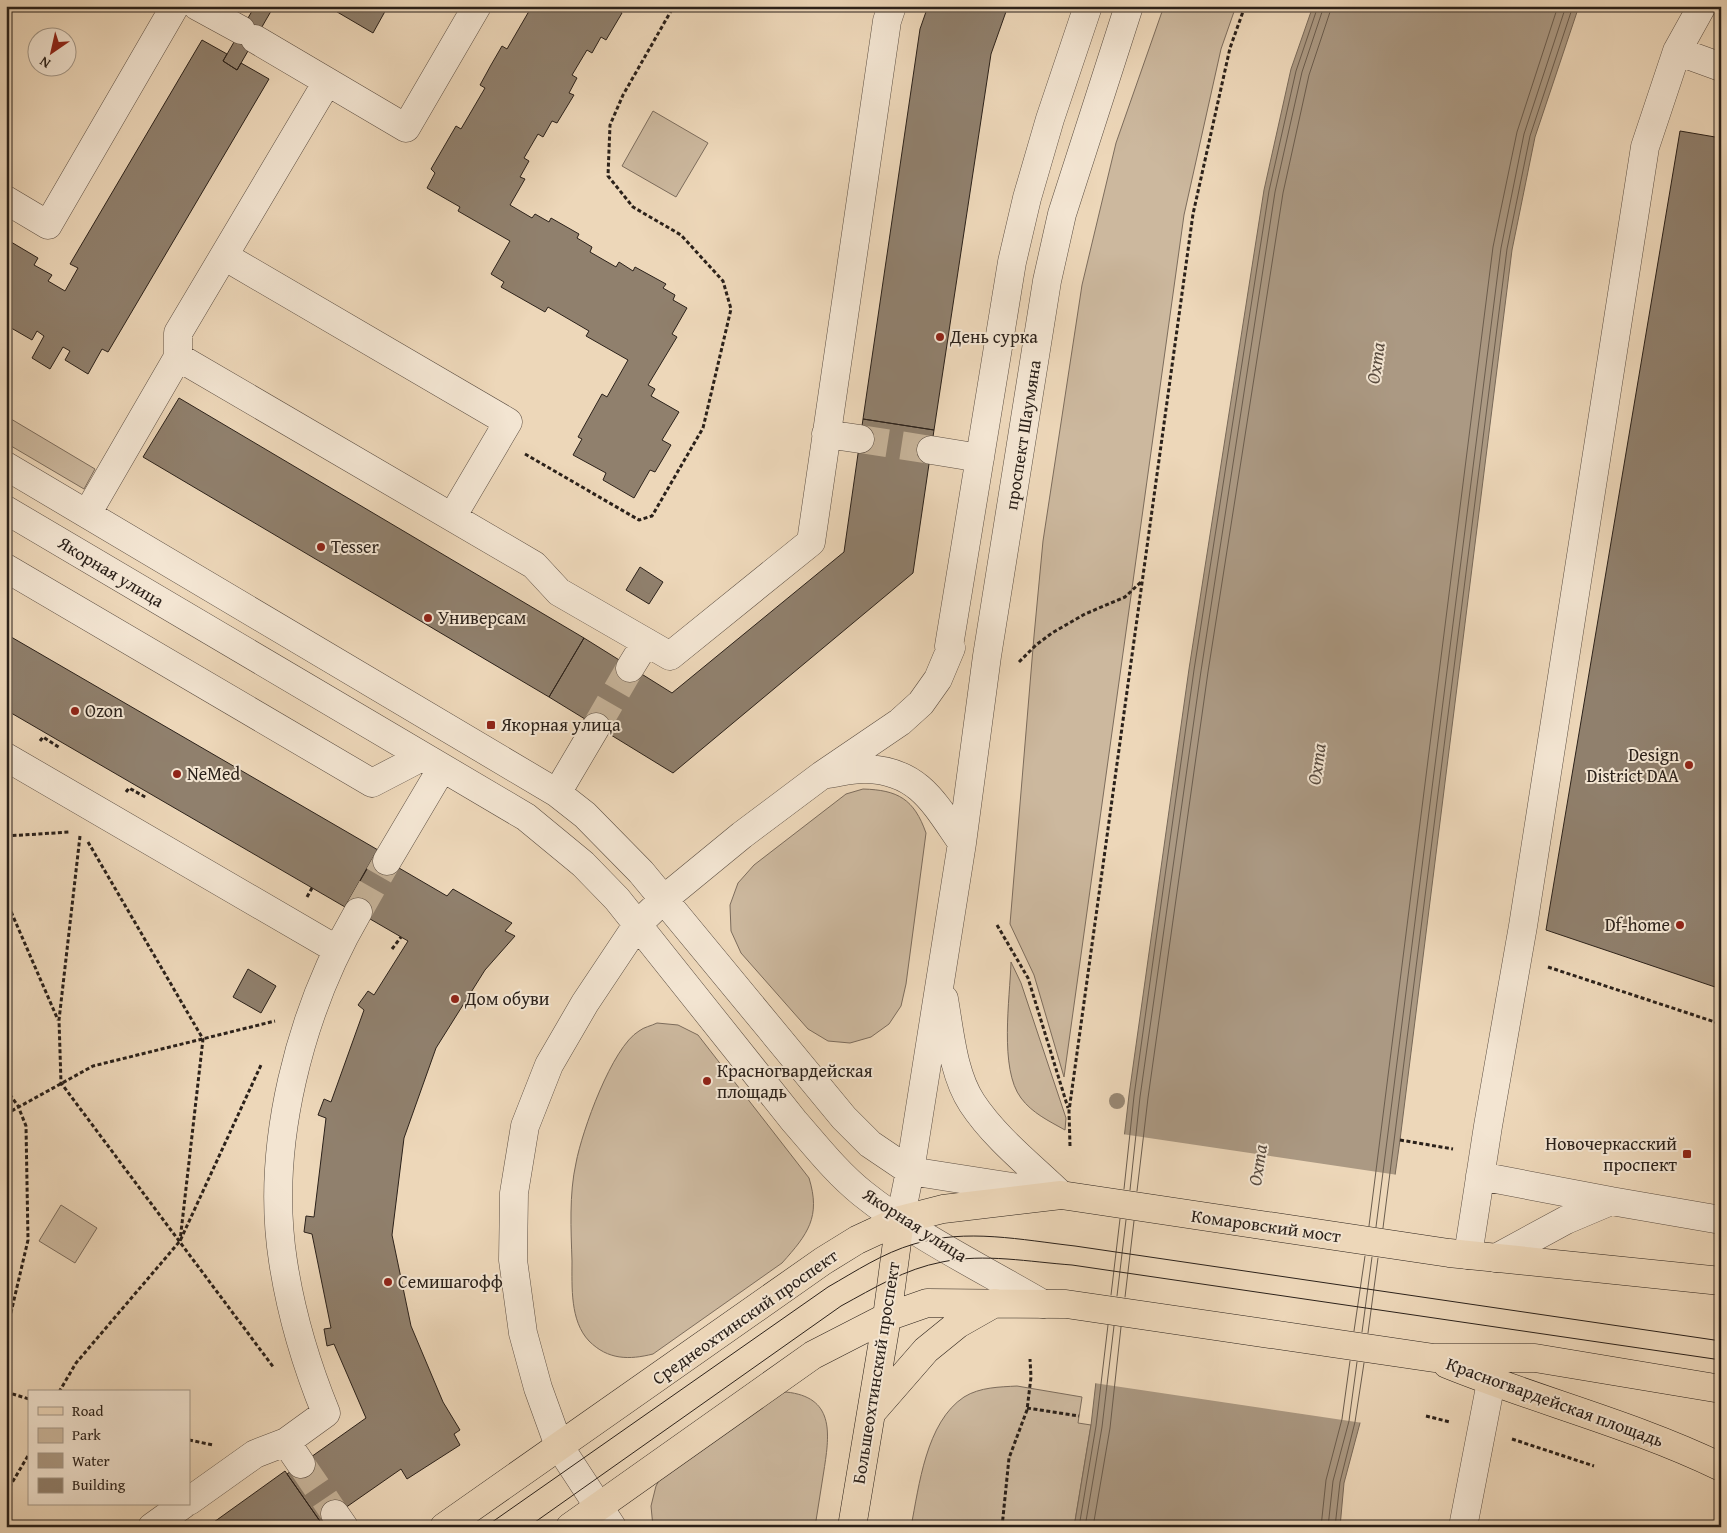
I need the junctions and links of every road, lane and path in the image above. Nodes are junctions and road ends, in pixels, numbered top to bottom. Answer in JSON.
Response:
{"nodes":[{"id":1,"x":175,"y":6,"type":"edge"},
{"id":2,"x":197,"y":6,"type":"edge"},
{"id":3,"x":478,"y":6,"type":"edge"},
{"id":4,"x":672,"y":6,"type":"edge"},
{"id":5,"x":892,"y":6,"type":"edge"},
{"id":6,"x":1088,"y":6,"type":"edge"},
{"id":7,"x":1129,"y":6,"type":"edge"},
{"id":8,"x":1245,"y":6,"type":"edge"},
{"id":9,"x":1702,"y":6,"type":"edge"},
{"id":10,"x":1677,"y":51,"type":"junction"},
{"id":11,"x":1721,"y":67,"type":"edge"},
{"id":12,"x":327,"y":82,"type":"junction"},
{"id":13,"x":6,"y":200,"type":"edge"},
{"id":14,"x":224,"y":256,"type":"junction"},
{"id":15,"x":178,"y":357,"type":"junction"},
{"id":16,"x":826,"y":434,"type":"junction"},
{"id":17,"x":499,"y":438,"type":"junction"},
{"id":18,"x":860,"y":439,"type":"tunnel mouth"},
{"id":19,"x":931,"y":450,"type":"tunnel mouth"},
{"id":20,"x":980,"y":458,"type":"junction"},
{"id":21,"x":6,"y":466,"type":"edge"},
{"id":22,"x":6,"y":510,"type":"edge"},
{"id":23,"x":87,"y":514,"type":"junction"},
{"id":24,"x":452,"y":517,"type":"junction"},
{"id":25,"x":6,"y":568,"type":"edge"},
{"id":26,"x":1142,"y":580,"type":"junction"},
{"id":27,"x":646,"y":642,"type":"junction"},
{"id":28,"x":1018,"y":664,"type":"dead end"},
{"id":29,"x":630,"y":668,"type":"tunnel mouth"},
{"id":30,"x":596,"y":727,"type":"tunnel mouth"},
{"id":31,"x":42,"y":737,"type":"dead end"},
{"id":32,"x":60,"y":748,"type":"dead end"},
{"id":33,"x":6,"y":757,"type":"edge"},
{"id":34,"x":432,"y":762,"type":"junction"},
{"id":35,"x":822,"y":775,"type":"junction"},
{"id":36,"x":129,"y":788,"type":"dead end"},
{"id":37,"x":557,"y":793,"type":"junction"},
{"id":38,"x":77,"y":798,"type":"junction"},
{"id":39,"x":147,"y":798,"type":"dead end"},
{"id":40,"x":81,"y":831,"type":"junction"},
{"id":41,"x":6,"y":836,"type":"edge"},
{"id":42,"x":962,"y":843,"type":"junction"},
{"id":43,"x":387,"y":861,"type":"tunnel mouth"},
{"id":44,"x":664,"y":899,"type":"junction"},
{"id":45,"x":6,"y":900,"type":"edge"},
{"id":46,"x":358,"y":912,"type":"tunnel mouth"},
{"id":47,"x":637,"y":925,"type":"junction"},
{"id":48,"x":997,"y":926,"type":"dead end"},
{"id":49,"x":401,"y":937,"type":"dead end"},
{"id":50,"x":336,"y":949,"type":"junction"},
{"id":51,"x":392,"y":949,"type":"dead end"},
{"id":52,"x":1518,"y":957,"type":"junction"},
{"id":53,"x":940,"y":979,"type":"junction"},
{"id":54,"x":314,"y":1008,"type":"junction"},
{"id":55,"x":59,"y":1020,"type":"junction"},
{"id":56,"x":1721,"y":1024,"type":"edge"},
{"id":57,"x":202,"y":1039,"type":"junction"},
{"id":58,"x":262,"y":1064,"type":"dead end"},
{"id":59,"x":61,"y":1083,"type":"junction"},
{"id":60,"x":6,"y":1089,"type":"edge"},
{"id":61,"x":18,"y":1106,"type":"junction"},
{"id":62,"x":1069,"y":1111,"type":"junction"},
{"id":63,"x":6,"y":1114,"type":"edge"},
{"id":64,"x":1400,"y":1140,"type":"dead end"},
{"id":65,"x":1070,"y":1146,"type":"dead end"},
{"id":66,"x":1462,"y":1150,"type":"dead end"},
{"id":67,"x":910,"y":1171,"type":"junction"},
{"id":68,"x":1480,"y":1176,"type":"junction"},
{"id":69,"x":1071,"y":1196,"type":"junction"},
{"id":70,"x":1611,"y":1201,"type":"junction"},
{"id":71,"x":900,"y":1220,"type":"junction"},
{"id":72,"x":1721,"y":1220,"type":"edge"},
{"id":73,"x":180,"y":1241,"type":"junction"},
{"id":74,"x":1459,"y":1254,"type":"junction"},
{"id":75,"x":1496,"y":1258,"type":"junction"},
{"id":76,"x":1721,"y":1281,"type":"edge"},
{"id":77,"x":995,"y":1303,"type":"junction"},
{"id":78,"x":1055,"y":1304,"type":"junction"},
{"id":79,"x":887,"y":1317,"type":"junction"},
{"id":80,"x":6,"y":1334,"type":"edge"},
{"id":81,"x":1434,"y":1358,"type":"junction"},
{"id":82,"x":1030,"y":1359,"type":"dead end"},
{"id":83,"x":313,"y":1382,"type":"junction"},
{"id":84,"x":1491,"y":1382,"type":"junction"},
{"id":85,"x":1721,"y":1389,"type":"edge"},
{"id":86,"x":60,"y":1390,"type":"edge"},
{"id":87,"x":6,"y":1392,"type":"edge"},
{"id":88,"x":28,"y":1399,"type":"edge"},
{"id":89,"x":1027,"y":1408,"type":"junction"},
{"id":90,"x":870,"y":1415,"type":"junction"},
{"id":91,"x":1079,"y":1416,"type":"dead end"},
{"id":92,"x":559,"y":1446,"type":"junction"},
{"id":93,"x":28,"y":1456,"type":"edge"},
{"id":94,"x":1721,"y":1467,"type":"edge"},
{"id":95,"x":6,"y":1493,"type":"edge"},
{"id":96,"x":190,"y":1500,"type":"edge"},
{"id":97,"x":181,"y":1506,"type":"edge"},
{"id":98,"x":605,"y":1517,"type":"edge"},
{"id":99,"x":152,"y":1527,"type":"edge"},
{"id":100,"x":444,"y":1527,"type":"edge"},
{"id":101,"x":570,"y":1527,"type":"edge"},
{"id":102,"x":852,"y":1527,"type":"edge"},
{"id":103,"x":1002,"y":1527,"type":"edge"},
{"id":104,"x":1463,"y":1527,"type":"edge"}],
"edges":[{"from":1,"to":13,"type":"street"},
{"from":2,"to":12,"type":"street"},
{"from":3,"to":12,"type":"street"},
{"from":4,"to":17,"type":"path"},
{"from":5,"to":16,"type":"street"},
{"from":6,"to":20,"type":"street"},
{"from":7,"to":42,"type":"street","name":"проспект Шаумяна"},
{"from":8,"to":26,"type":"path"},
{"from":9,"to":10,"type":"street"},
{"from":10,"to":11,"type":"street"},
{"from":10,"to":52,"type":"street"},
{"from":12,"to":14,"type":"street"},
{"from":14,"to":15,"type":"street"},
{"from":14,"to":17,"type":"street"},
{"from":15,"to":23,"type":"street"},
{"from":15,"to":24,"type":"street"},
{"from":16,"to":18,"type":"street"},
{"from":16,"to":27,"type":"street"},
{"from":17,"to":24,"type":"street"},
{"from":19,"to":20,"type":"street"},
{"from":20,"to":35,"type":"street"},
{"from":21,"to":23,"type":"street"},
{"from":22,"to":34,"type":"street","name":"Якорная улица"},
{"from":23,"to":37,"type":"street"},
{"from":24,"to":27,"type":"street"},
{"from":25,"to":34,"type":"street"},
{"from":26,"to":28,"type":"path"},
{"from":26,"to":62,"type":"path"},
{"from":27,"to":29,"type":"street"},
{"from":30,"to":37,"type":"street"},
{"from":31,"to":32,"type":"path"},
{"from":33,"to":38,"type":"street"},
{"from":34,"to":43,"type":"street"},
{"from":34,"to":47,"type":"street","name":"Якорная улица"},
{"from":35,"to":42,"type":"street"},
{"from":35,"to":44,"type":"street"},
{"from":36,"to":39,"type":"path"},
{"from":37,"to":44,"type":"street"},
{"from":38,"to":40,"type":"path"},
{"from":38,"to":50,"type":"street"},
{"from":40,"to":41,"type":"path"},
{"from":40,"to":55,"type":"path"},
{"from":40,"to":57,"type":"path"},
{"from":42,"to":53,"type":"street"},
{"from":44,"to":47,"type":"street"},
{"from":44,"to":67,"type":"street"},
{"from":45,"to":55,"type":"path"},
{"from":46,"to":50,"type":"street"},
{"from":47,"to":71,"type":"street","name":"Якорная улица"},
{"from":47,"to":92,"type":"street"},
{"from":48,"to":62,"type":"path"},
{"from":49,"to":51,"type":"path"},
{"from":50,"to":54,"type":"street"},
{"from":52,"to":56,"type":"path"},
{"from":52,"to":68,"type":"street"},
{"from":53,"to":67,"type":"street"},
{"from":53,"to":69,"type":"street"},
{"from":54,"to":57,"type":"path"},
{"from":54,"to":83,"type":"street"},
{"from":55,"to":59,"type":"path"},
{"from":57,"to":59,"type":"path"},
{"from":57,"to":73,"type":"path"},
{"from":58,"to":73,"type":"path"},
{"from":59,"to":61,"type":"path"},
{"from":59,"to":73,"type":"path"},
{"from":60,"to":61,"type":"path"},
{"from":61,"to":63,"type":"path"},
{"from":61,"to":80,"type":"path"},
{"from":62,"to":65,"type":"path"},
{"from":64,"to":66,"type":"path"},
{"from":67,"to":69,"type":"street"},
{"from":67,"to":71,"type":"street"},
{"from":68,"to":70,"type":"street"},
{"from":68,"to":74,"type":"street"},
{"from":69,"to":71,"type":"main road","name":"Среднеохтинский проспект"},
{"from":69,"to":74,"type":"main road","name":"Комаровский мост"},
{"from":70,"to":72,"type":"street"},
{"from":70,"to":75,"type":"street"},
{"from":71,"to":78,"type":"street","name":"Якорная улица"},
{"from":71,"to":79,"type":"main road","name":"Большеохтинский проспект"},
{"from":71,"to":92,"type":"main road","name":"Среднеохтинский проспект"},
{"from":73,"to":83,"type":"path"},
{"from":73,"to":86,"type":"path"},
{"from":74,"to":75,"type":"main road"},
{"from":75,"to":76,"type":"main road"},
{"from":77,"to":78,"type":"main road"},
{"from":77,"to":79,"type":"main road"},
{"from":77,"to":90,"type":"main road"},
{"from":78,"to":81,"type":"main road"},
{"from":79,"to":90,"type":"main road","name":"Большеохтинский проспект"},
{"from":79,"to":98,"type":"main road"},
{"from":81,"to":84,"type":"main road","name":"Красногвардейская площадь"},
{"from":81,"to":85,"type":"main road","name":"Красногвардейская площадь"},
{"from":82,"to":89,"type":"path"},
{"from":83,"to":96,"type":"street"},
{"from":84,"to":94,"type":"main road","name":"Красногвардейская площадь"},
{"from":84,"to":104,"type":"street"},
{"from":87,"to":88,"type":"path"},
{"from":89,"to":91,"type":"path"},
{"from":89,"to":103,"type":"path"},
{"from":90,"to":102,"type":"main road","name":"Большеохтинский проспект"},
{"from":92,"to":98,"type":"street"},
{"from":92,"to":100,"type":"main road","name":"Среднеохтинский проспект"},
{"from":93,"to":95,"type":"path"},
{"from":97,"to":99,"type":"street"},
{"from":98,"to":101,"type":"main road"}]}
